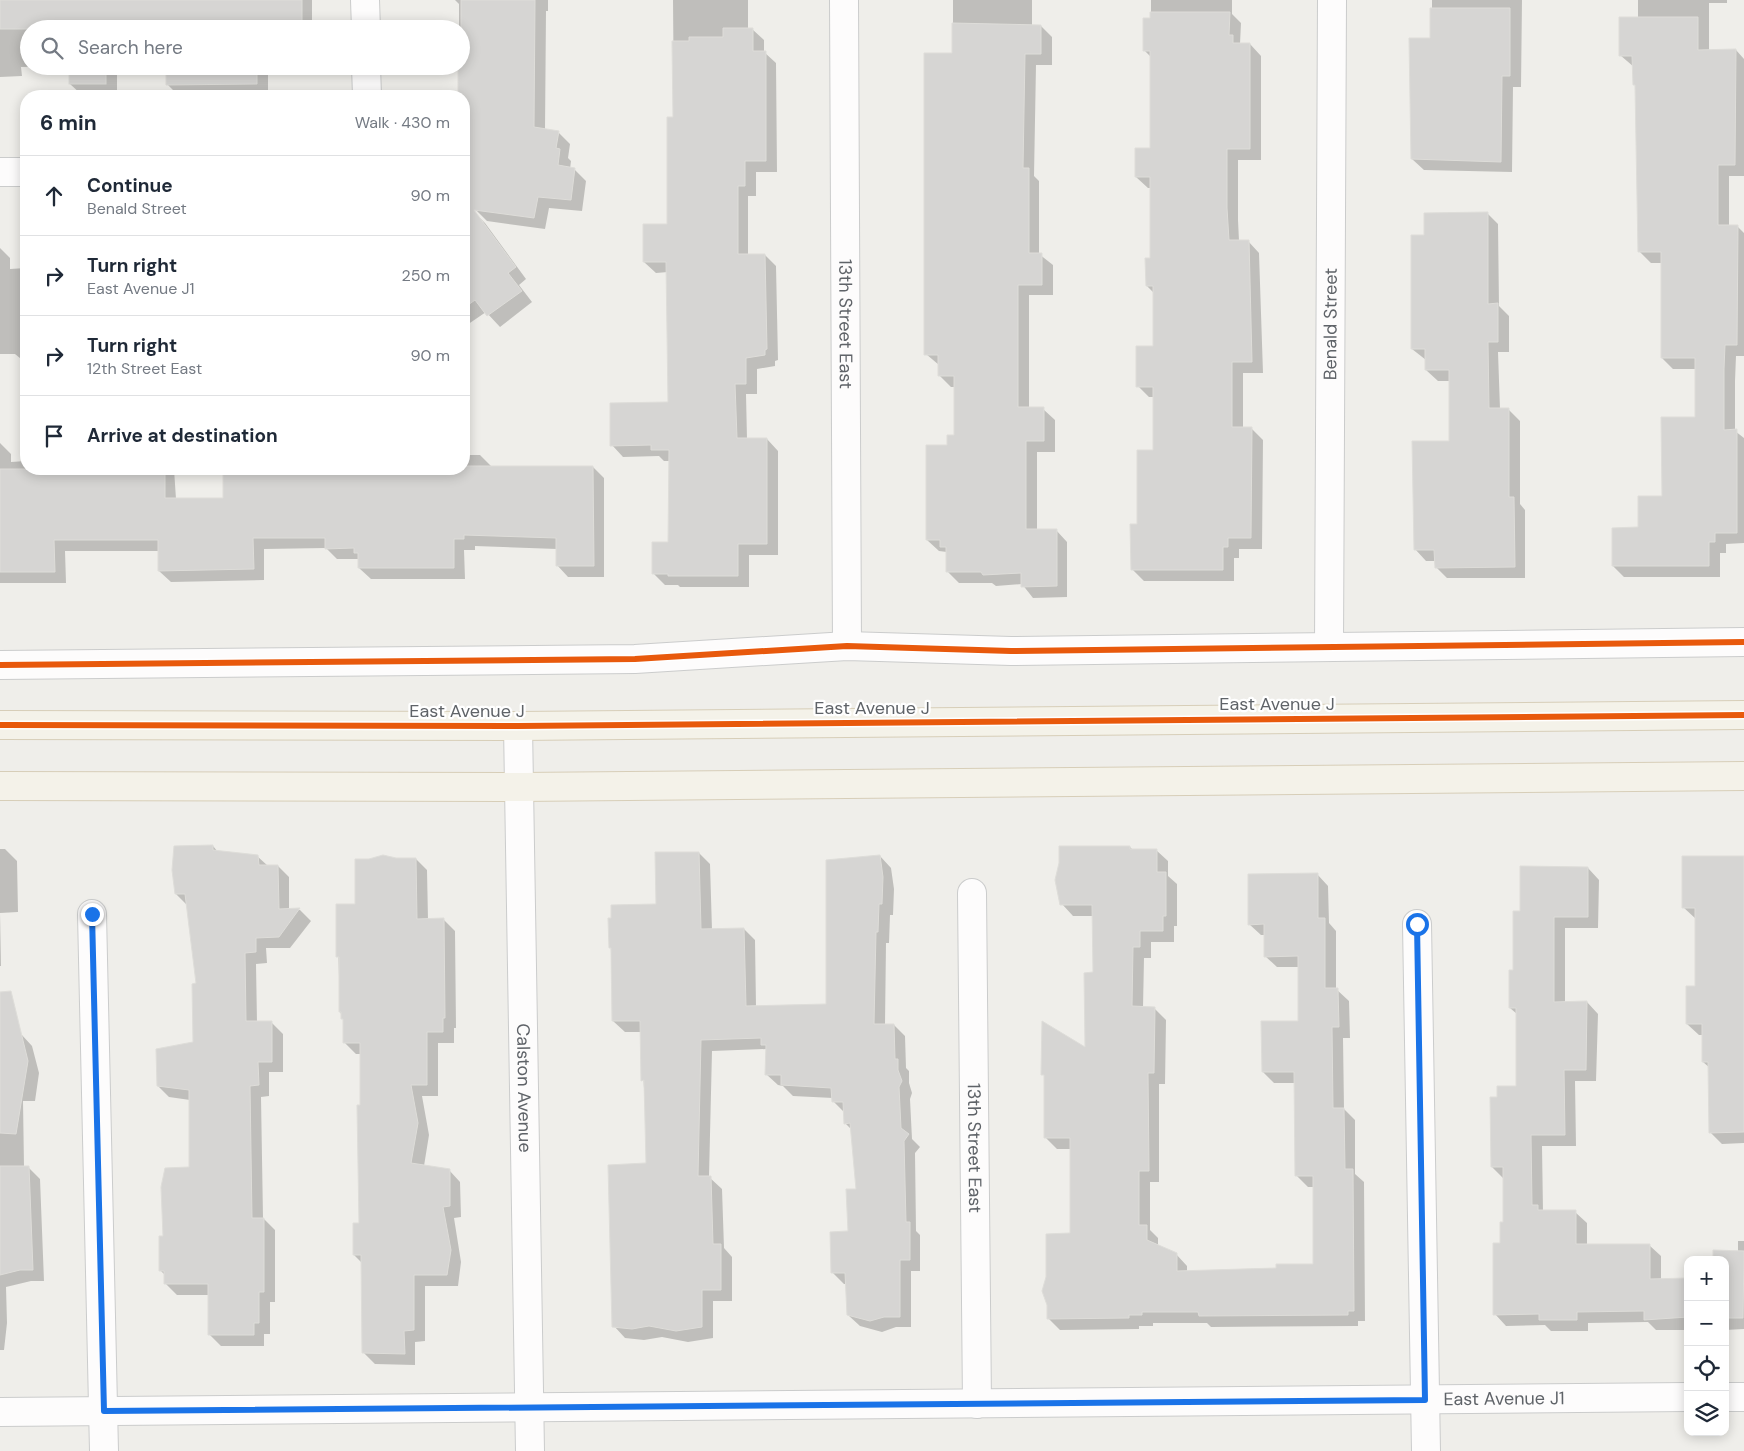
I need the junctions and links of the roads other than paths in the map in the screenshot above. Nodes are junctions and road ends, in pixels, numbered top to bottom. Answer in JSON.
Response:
{"nodes":[{"id":1,"x":365,"y":0,"type":"edge"},
{"id":2,"x":844,"y":0,"type":"edge"},
{"id":3,"x":1332,"y":0,"type":"edge"},
{"id":4,"x":366,"y":20,"type":"edge"},
{"id":5,"x":366,"y":75,"type":"edge"},
{"id":6,"x":367,"y":90,"type":"edge"},
{"id":7,"x":0,"y":172,"type":"edge"},
{"id":8,"x":20,"y":172,"type":"edge"},
{"id":9,"x":1744,"y":642,"type":"edge"},
{"id":10,"x":847,"y":646,"type":"junction"},
{"id":11,"x":1329,"y":646,"type":"junction"},
{"id":12,"x":0,"y":665,"type":"edge"},
{"id":13,"x":1744,"y":715,"type":"edge"},
{"id":14,"x":0,"y":725,"type":"edge"},
{"id":15,"x":518,"y":726,"type":"junction"},
{"id":16,"x":1744,"y":776,"type":"edge"},
{"id":17,"x":0,"y":786,"type":"edge"},
{"id":18,"x":520,"y":787,"type":"junction"},
{"id":19,"x":972,"y":893,"type":"dead end"},
{"id":20,"x":92,"y":914,"type":"dead end"},
{"id":21,"x":1417,"y":924,"type":"dead end"},
{"id":22,"x":1684,"y":1397,"type":"edge"},
{"id":23,"x":1729,"y":1397,"type":"edge"},
{"id":24,"x":1744,"y":1397,"type":"edge"},
{"id":25,"x":1425,"y":1400,"type":"junction"},
{"id":26,"x":977,"y":1404,"type":"junction"},
{"id":27,"x":530,"y":1407,"type":"junction"},
{"id":28,"x":104,"y":1411,"type":"junction"},
{"id":29,"x":0,"y":1412,"type":"edge"},
{"id":30,"x":104,"y":1451,"type":"edge"},
{"id":31,"x":530,"y":1451,"type":"edge"},
{"id":32,"x":1426,"y":1451,"type":"edge"}],
"edges":[{"from":1,"to":4,"type":"street"},
{"from":2,"to":10,"type":"street","name":"13th Street East"},
{"from":3,"to":11,"type":"street","name":"Benald Street"},
{"from":5,"to":6,"type":"street"},
{"from":7,"to":8,"type":"street"},
{"from":9,"to":11,"type":"street"},
{"from":10,"to":11,"type":"street"},
{"from":10,"to":12,"type":"street"},
{"from":13,"to":15,"type":"main road","name":"East Avenue J"},
{"from":14,"to":15,"type":"main road","name":"East Avenue J"},
{"from":15,"to":18,"type":"street","name":"Calston Avenue"},
{"from":16,"to":18,"type":"main road"},
{"from":17,"to":18,"type":"main road"},
{"from":18,"to":27,"type":"street","name":"Calston Avenue"},
{"from":19,"to":26,"type":"street","name":"13th Street East"},
{"from":20,"to":28,"type":"street"},
{"from":21,"to":25,"type":"street"},
{"from":22,"to":25,"type":"street","name":"East Avenue J1"},
{"from":23,"to":24,"type":"street"},
{"from":25,"to":26,"type":"street","name":"East Avenue J1"},
{"from":25,"to":32,"type":"street"},
{"from":26,"to":27,"type":"street","name":"East Avenue J1"},
{"from":27,"to":28,"type":"street","name":"East Avenue J1"},
{"from":27,"to":31,"type":"street","name":"Calston Avenue"},
{"from":28,"to":29,"type":"street","name":"East Avenue J1"},
{"from":28,"to":30,"type":"street"}]}
